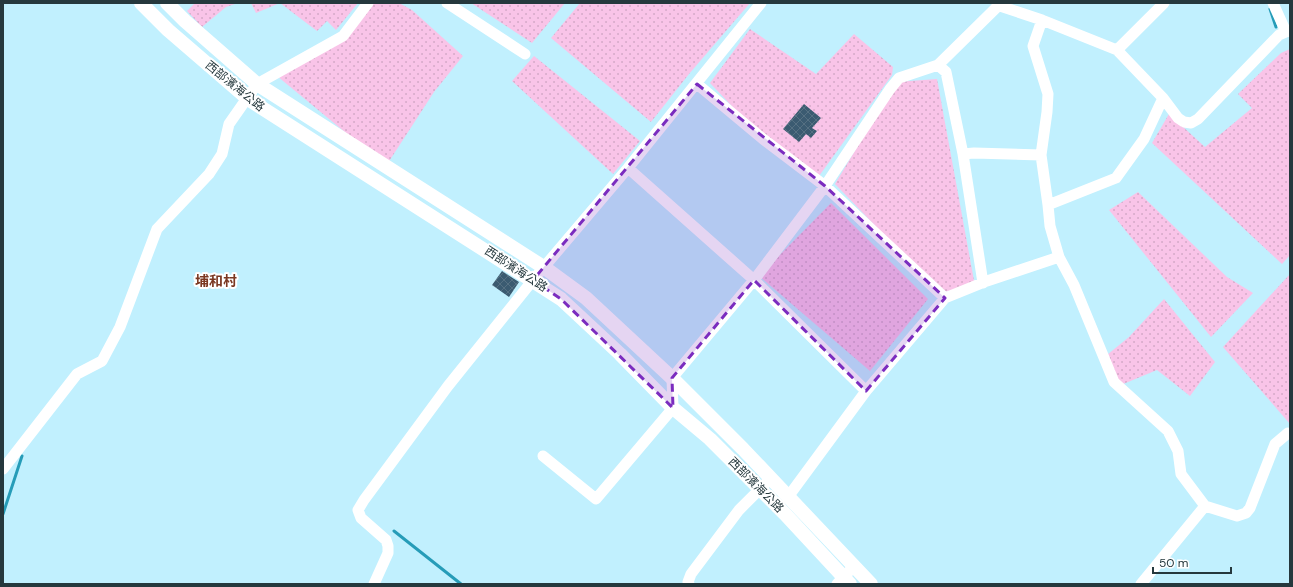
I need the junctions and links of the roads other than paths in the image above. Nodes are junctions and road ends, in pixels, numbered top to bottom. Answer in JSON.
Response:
{"nodes":[{"id":1,"x":141,"y":3,"type":"edge"},
{"id":2,"x":167,"y":3,"type":"edge"},
{"id":3,"x":368,"y":3,"type":"edge"},
{"id":4,"x":447,"y":3,"type":"edge"},
{"id":5,"x":761,"y":3,"type":"edge"},
{"id":6,"x":1164,"y":3,"type":"edge"},
{"id":7,"x":1273,"y":3,"type":"edge"},
{"id":8,"x":998,"y":4,"type":"edge"},
{"id":9,"x":1042,"y":20,"type":"junction"},
{"id":10,"x":1288,"y":32,"type":"edge"},
{"id":11,"x":1118,"y":50,"type":"junction"},
{"id":12,"x":525,"y":54,"type":"dead end"},
{"id":13,"x":938,"y":65,"type":"junction"},
{"id":14,"x":257,"y":84,"type":"junction"},
{"id":15,"x":697,"y":84,"type":"junction"},
{"id":16,"x":1163,"y":98,"type":"junction"},
{"id":17,"x":248,"y":99,"type":"junction"},
{"id":18,"x":963,"y":154,"type":"junction"},
{"id":19,"x":1041,"y":155,"type":"junction"},
{"id":20,"x":628,"y":168,"type":"junction"},
{"id":21,"x":825,"y":186,"type":"junction"},
{"id":22,"x":1048,"y":205,"type":"junction"},
{"id":23,"x":1059,"y":257,"type":"junction"},
{"id":24,"x":545,"y":268,"type":"junction"},
{"id":25,"x":533,"y":280,"type":"junction"},
{"id":26,"x":754,"y":280,"type":"junction"},
{"id":27,"x":983,"y":283,"type":"junction"},
{"id":28,"x":946,"y":298,"type":"junction"},
{"id":29,"x":672,"y":378,"type":"junction"},
{"id":30,"x":866,"y":391,"type":"junction"},
{"id":31,"x":673,"y":408,"type":"junction"},
{"id":32,"x":1290,"y":434,"type":"edge"},
{"id":33,"x":543,"y":456,"type":"dead end"},
{"id":34,"x":3,"y":469,"type":"edge"},
{"id":35,"x":770,"y":478,"type":"junction"},
{"id":36,"x":760,"y":489,"type":"junction"},
{"id":37,"x":788,"y":497,"type":"junction"},
{"id":38,"x":1205,"y":506,"type":"junction"},
{"id":39,"x":854,"y":566,"type":"junction"},
{"id":40,"x":844,"y":582,"type":"edge"},
{"id":41,"x":374,"y":584,"type":"edge"},
{"id":42,"x":689,"y":584,"type":"edge"},
{"id":43,"x":871,"y":584,"type":"edge"},
{"id":44,"x":1141,"y":584,"type":"edge"}],
"edges":[{"from":1,"to":17,"type":"main road","name":"西部濱海公路"},
{"from":2,"to":14,"type":"main road","name":"西部濱海公路"},
{"from":3,"to":14,"type":"street"},
{"from":4,"to":12,"type":"street"},
{"from":5,"to":15,"type":"street"},
{"from":6,"to":11,"type":"street"},
{"from":7,"to":10,"type":"street"},
{"from":8,"to":9,"type":"street"},
{"from":8,"to":13,"type":"street"},
{"from":9,"to":11,"type":"street"},
{"from":9,"to":19,"type":"street"},
{"from":10,"to":16,"type":"street"},
{"from":11,"to":16,"type":"street"},
{"from":13,"to":18,"type":"street"},
{"from":13,"to":21,"type":"street"},
{"from":14,"to":17,"type":"street"},
{"from":14,"to":24,"type":"main road","name":"西部濱海公路"},
{"from":15,"to":20,"type":"street"},
{"from":15,"to":21,"type":"street"},
{"from":16,"to":22,"type":"street"},
{"from":17,"to":25,"type":"main road","name":"西部濱海公路"},
{"from":17,"to":34,"type":"street"},
{"from":18,"to":19,"type":"street"},
{"from":18,"to":27,"type":"street"},
{"from":19,"to":22,"type":"street"},
{"from":20,"to":24,"type":"street"},
{"from":20,"to":26,"type":"street"},
{"from":21,"to":26,"type":"street"},
{"from":21,"to":28,"type":"street"},
{"from":22,"to":23,"type":"street"},
{"from":23,"to":27,"type":"street"},
{"from":23,"to":38,"type":"street"},
{"from":24,"to":25,"type":"street"},
{"from":24,"to":29,"type":"main road","name":"西部濱海公路"},
{"from":25,"to":31,"type":"main road","name":"西部濱海公路"},
{"from":25,"to":41,"type":"street"},
{"from":26,"to":29,"type":"street"},
{"from":26,"to":30,"type":"street"},
{"from":27,"to":28,"type":"street"},
{"from":28,"to":30,"type":"street"},
{"from":29,"to":31,"type":"street"},
{"from":29,"to":35,"type":"main road","name":"西部濱海公路"},
{"from":30,"to":37,"type":"street"},
{"from":31,"to":33,"type":"street"},
{"from":31,"to":36,"type":"main road","name":"西部濱海公路"},
{"from":32,"to":38,"type":"street"},
{"from":35,"to":36,"type":"street"},
{"from":35,"to":37,"type":"main road","name":"西部濱海公路"},
{"from":36,"to":40,"type":"main road","name":"西部濱海公路"},
{"from":36,"to":42,"type":"street"},
{"from":37,"to":39,"type":"main road","name":"西部濱海公路"},
{"from":38,"to":44,"type":"street"},
{"from":39,"to":40,"type":"street"},
{"from":39,"to":43,"type":"main road","name":"西部濱海公路"}]}
